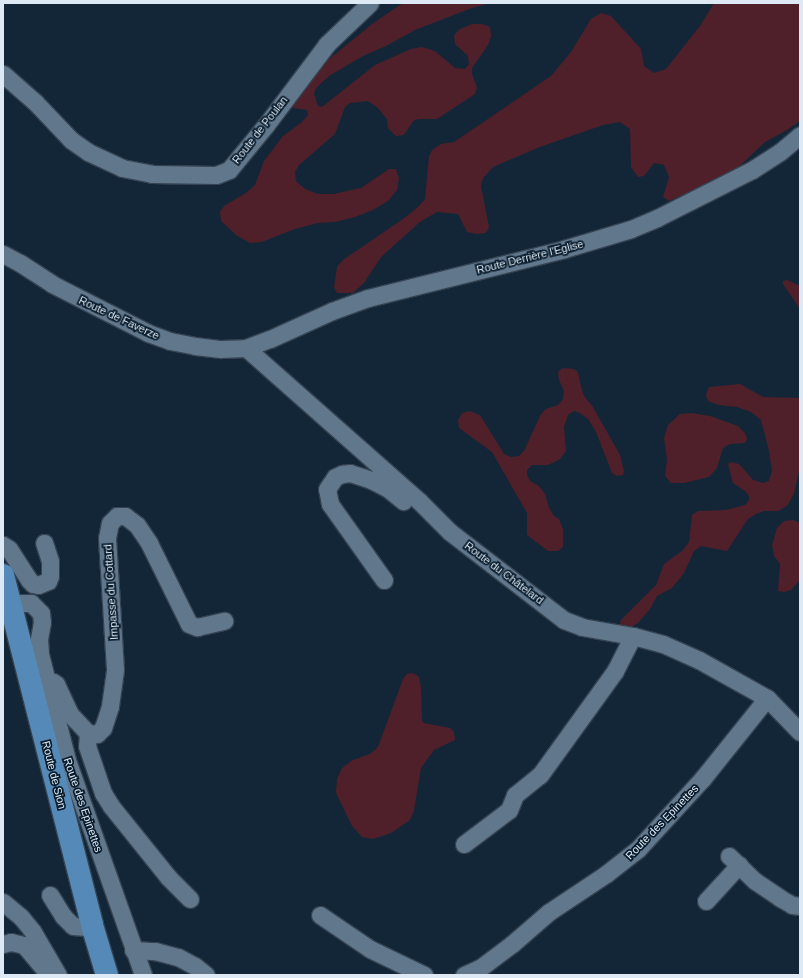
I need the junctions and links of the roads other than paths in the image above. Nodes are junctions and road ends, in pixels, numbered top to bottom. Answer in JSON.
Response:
{"nodes":[{"id":1,"x":370,"y":3,"type":"edge"},
{"id":2,"x":3,"y":74,"type":"edge"},
{"id":3,"x":800,"y":135,"type":"edge"},
{"id":4,"x":3,"y":254,"type":"edge"},
{"id":5,"x":246,"y":348,"type":"junction"},
{"id":6,"x":420,"y":502,"type":"junction"},
{"id":7,"x":44,"y":543,"type":"dead end"},
{"id":8,"x":3,"y":545,"type":"edge"},
{"id":9,"x":4,"y":579,"type":"edge"},
{"id":10,"x":384,"y":580,"type":"dead end"},
{"id":11,"x":10,"y":603,"type":"junction"},
{"id":12,"x":224,"y":621,"type":"dead end"},
{"id":13,"x":633,"y":636,"type":"junction"},
{"id":14,"x":46,"y":682,"type":"junction"},
{"id":15,"x":767,"y":698,"type":"junction"},
{"id":16,"x":800,"y":732,"type":"edge"},
{"id":17,"x":88,"y":733,"type":"junction"},
{"id":18,"x":464,"y":844,"type":"dead end"},
{"id":19,"x":50,"y":895,"type":"dead end"},
{"id":20,"x":190,"y":899,"type":"dead end"},
{"id":21,"x":706,"y":901,"type":"dead end"},
{"id":22,"x":3,"y":902,"type":"edge"},
{"id":23,"x":800,"y":906,"type":"edge"},
{"id":24,"x":320,"y":915,"type":"dead end"},
{"id":25,"x":92,"y":925,"type":"junction"},
{"id":26,"x":3,"y":944,"type":"edge"},
{"id":27,"x":133,"y":950,"type":"junction"},
{"id":28,"x":482,"y":971,"type":"edge"},
{"id":29,"x":57,"y":974,"type":"edge"},
{"id":30,"x":107,"y":975,"type":"edge"},
{"id":31,"x":143,"y":975,"type":"edge"},
{"id":32,"x":206,"y":975,"type":"edge"},
{"id":33,"x":424,"y":975,"type":"edge"},
{"id":34,"x":464,"y":975,"type":"edge"}],
"edges":[{"from":1,"to":2,"type":"street","name":"Route de Poulan"},
{"from":3,"to":5,"type":"street","name":"Route Derrière l'Eglise"},
{"from":4,"to":5,"type":"street","name":"Route de Faverze"},
{"from":5,"to":6,"type":"street","name":"Route du Châtelard"},
{"from":6,"to":10,"type":"street"},
{"from":6,"to":13,"type":"street","name":"Route du Châtelard"},
{"from":7,"to":8,"type":"street"},
{"from":9,"to":11,"type":"main road","name":"Route de Sion"},
{"from":11,"to":14,"type":"street","name":"Route des Epinettes"},
{"from":11,"to":25,"type":"main road","name":"Route de Sion"},
{"from":12,"to":17,"type":"street","name":"Impasse du Cottard"},
{"from":13,"to":15,"type":"street","name":"Route du Châtelard"},
{"from":13,"to":18,"type":"street"},
{"from":14,"to":17,"type":"street"},
{"from":14,"to":27,"type":"street","name":"Route des Epinettes"},
{"from":15,"to":16,"type":"street","name":"Route du Châtelard"},
{"from":15,"to":28,"type":"street","name":"Route des Epinettes"},
{"from":17,"to":20,"type":"street"},
{"from":19,"to":25,"type":"street"},
{"from":21,"to":23,"type":"street"},
{"from":22,"to":29,"type":"street"},
{"from":24,"to":33,"type":"street"},
{"from":25,"to":30,"type":"main road","name":"Route de Sion"},
{"from":26,"to":29,"type":"street"},
{"from":27,"to":31,"type":"street","name":"Route des Epinettes"},
{"from":27,"to":32,"type":"street"},
{"from":28,"to":34,"type":"street","name":"Route des Epinettes"}]}
